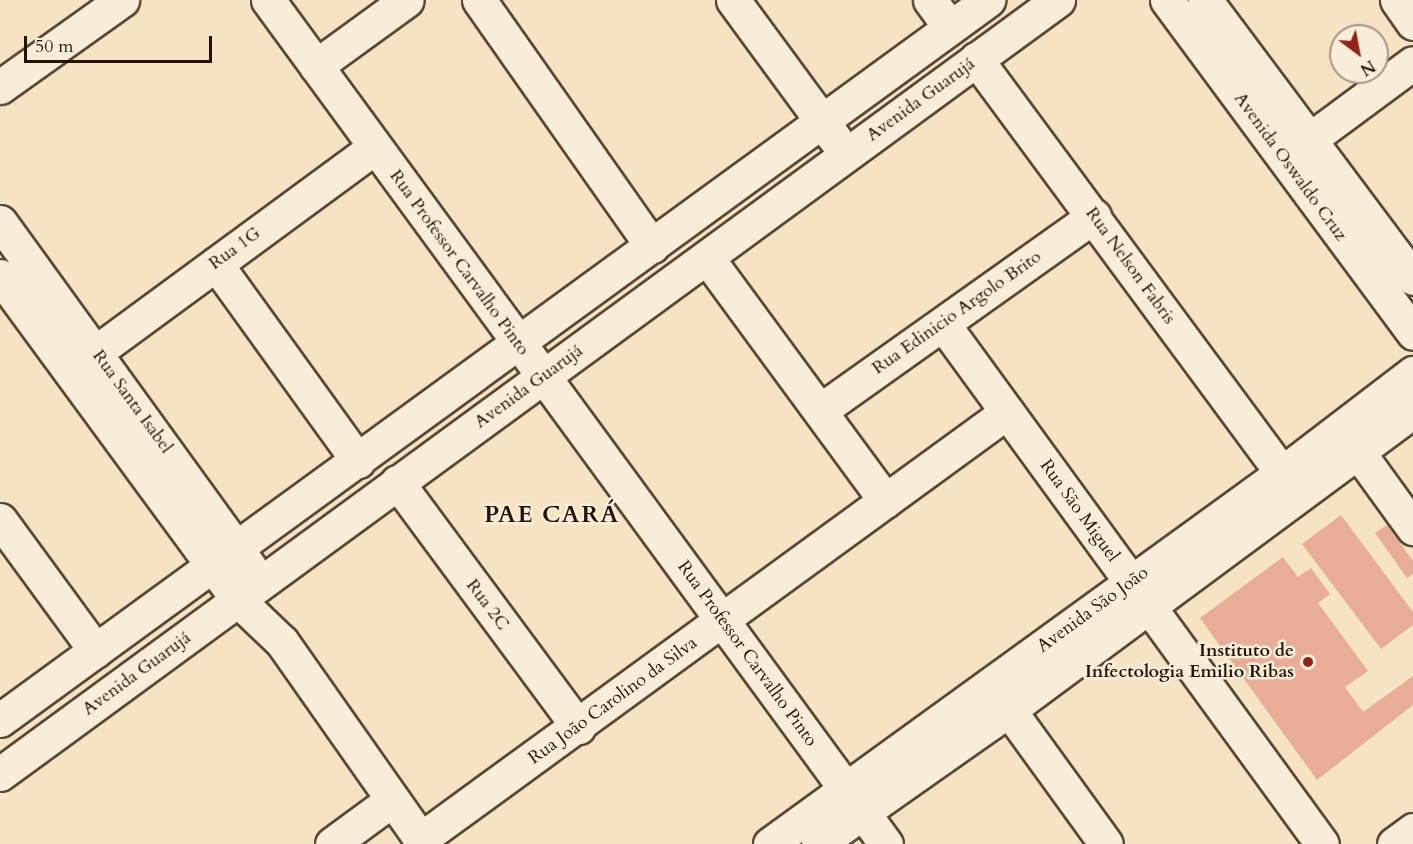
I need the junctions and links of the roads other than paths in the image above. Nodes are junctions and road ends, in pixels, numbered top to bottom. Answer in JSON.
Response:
{"nodes":[{"id":1,"x":268,"y":0,"type":"edge"},
{"id":2,"x":407,"y":0,"type":"edge"},
{"id":3,"x":479,"y":0,"type":"edge"},
{"id":4,"x":733,"y":0,"type":"edge"},
{"id":5,"x":930,"y":0,"type":"edge"},
{"id":6,"x":988,"y":0,"type":"edge"},
{"id":7,"x":1058,"y":0,"type":"edge"},
{"id":8,"x":1167,"y":0,"type":"edge"},
{"id":9,"x":1205,"y":0,"type":"edge"},
{"id":10,"x":1396,"y":0,"type":"edge"},
{"id":11,"x":104,"y":5,"type":"edge"},
{"id":12,"x":1413,"y":23,"type":"edge"},
{"id":13,"x":950,"y":28,"type":"junction"},
{"id":14,"x":976,"y":59,"type":"junction"},
{"id":15,"x":1413,"y":63,"type":"edge"},
{"id":16,"x":316,"y":66,"type":"junction"},
{"id":17,"x":0,"y":87,"type":"edge"},
{"id":18,"x":823,"y":121,"type":"junction"},
{"id":19,"x":1310,"y":140,"type":"junction"},
{"id":20,"x":375,"y":147,"type":"junction"},
{"id":21,"x":847,"y":154,"type":"junction"},
{"id":22,"x":1094,"y":216,"type":"junction"},
{"id":23,"x":0,"y":222,"type":"edge"},
{"id":24,"x":652,"y":246,"type":"junction"},
{"id":25,"x":708,"y":259,"type":"junction"},
{"id":26,"x":216,"y":264,"type":"junction"},
{"id":27,"x":0,"y":276,"type":"edge"},
{"id":28,"x":1413,"y":278,"type":"edge"},
{"id":29,"x":943,"y":324,"type":"junction"},
{"id":30,"x":1413,"y":333,"type":"edge"},
{"id":31,"x":518,"y":344,"type":"junction"},
{"id":32,"x":96,"y":352,"type":"junction"},
{"id":33,"x":1413,"y":373,"type":"edge"},
{"id":34,"x":543,"y":378,"type":"junction"},
{"id":35,"x":821,"y":410,"type":"junction"},
{"id":36,"x":1413,"y":411,"type":"edge"},
{"id":37,"x":1007,"y":412,"type":"junction"},
{"id":38,"x":1358,"y":452,"type":"junction"},
{"id":39,"x":358,"y":461,"type":"junction"},
{"id":40,"x":1282,"y":473,"type":"junction"},
{"id":41,"x":397,"y":482,"type":"junction"},
{"id":42,"x":886,"y":501,"type":"junction"},
{"id":43,"x":2,"y":527,"type":"edge"},
{"id":44,"x":1413,"y":528,"type":"edge"},
{"id":45,"x":226,"y":558,"type":"junction"},
{"id":46,"x":250,"y":592,"type":"junction"},
{"id":47,"x":1140,"y":594,"type":"junction"},
{"id":48,"x":723,"y":620,"type":"junction"},
{"id":49,"x":96,"y":651,"type":"junction"},
{"id":50,"x":1009,"y":710,"type":"junction"},
{"id":51,"x":0,"y":720,"type":"edge"},
{"id":52,"x":578,"y":727,"type":"junction"},
{"id":53,"x":0,"y":774,"type":"edge"},
{"id":54,"x":392,"y":800,"type":"junction"},
{"id":55,"x":854,"y":800,"type":"junction"},
{"id":56,"x":1413,"y":830,"type":"edge"},
{"id":57,"x":422,"y":842,"type":"edge"},
{"id":58,"x":332,"y":844,"type":"edge"},
{"id":59,"x":770,"y":844,"type":"edge"},
{"id":60,"x":818,"y":844,"type":"edge"},
{"id":61,"x":886,"y":844,"type":"edge"},
{"id":62,"x":1106,"y":844,"type":"edge"},
{"id":63,"x":1322,"y":844,"type":"edge"},
{"id":64,"x":1394,"y":844,"type":"edge"}],
"edges":[{"from":1,"to":16,"type":"street","name":"Rua Professor Carvalho Pinto"},
{"from":2,"to":16,"type":"street"},
{"from":3,"to":24,"type":"street"},
{"from":4,"to":18,"type":"street"},
{"from":5,"to":13,"type":"street"},
{"from":6,"to":13,"type":"street"},
{"from":7,"to":14,"type":"street","name":"Avenida Guarujá"},
{"from":8,"to":30,"type":"street","name":"Avenida Oswaldo Cruz"},
{"from":9,"to":19,"type":"street","name":"Avenida Oswaldo Cruz"},
{"from":10,"to":12,"type":"street"},
{"from":11,"to":17,"type":"street"},
{"from":13,"to":18,"type":"street"},
{"from":14,"to":21,"type":"street","name":"Avenida Guarujá"},
{"from":14,"to":22,"type":"street","name":"Rua Nelson Fabris"},
{"from":15,"to":19,"type":"street"},
{"from":16,"to":20,"type":"street","name":"Rua Professor Carvalho Pinto"},
{"from":18,"to":21,"type":"street"},
{"from":18,"to":24,"type":"street"},
{"from":19,"to":28,"type":"street","name":"Avenida Oswaldo Cruz"},
{"from":20,"to":26,"type":"street","name":"Rua 1G"},
{"from":20,"to":31,"type":"street","name":"Rua Professor Carvalho Pinto"},
{"from":21,"to":25,"type":"street","name":"Avenida Guarujá"},
{"from":22,"to":29,"type":"street","name":"Rua Edinicio Argolo Brito"},
{"from":22,"to":40,"type":"street","name":"Rua Nelson Fabris"},
{"from":23,"to":32,"type":"street","name":"Rua Santa Isabel"},
{"from":24,"to":31,"type":"street"},
{"from":25,"to":34,"type":"street","name":"Avenida Guarujá"},
{"from":25,"to":35,"type":"street"},
{"from":26,"to":32,"type":"street","name":"Rua 1G"},
{"from":26,"to":39,"type":"street"},
{"from":27,"to":45,"type":"street","name":"Rua Santa Isabel"},
{"from":29,"to":35,"type":"street","name":"Rua Edinicio Argolo Brito"},
{"from":29,"to":37,"type":"street","name":"Rua São Miguel"},
{"from":31,"to":34,"type":"street","name":"Rua Professor Carvalho Pinto"},
{"from":31,"to":39,"type":"street"},
{"from":32,"to":45,"type":"street","name":"Rua Santa Isabel"},
{"from":33,"to":40,"type":"street","name":"Avenida São João"},
{"from":34,"to":41,"type":"street","name":"Avenida Guarujá"},
{"from":34,"to":48,"type":"street","name":"Rua Professor Carvalho Pinto"},
{"from":35,"to":42,"type":"street"},
{"from":36,"to":38,"type":"street","name":"Avenida São João"},
{"from":37,"to":42,"type":"street","name":"Rua João Carolino da Silva"},
{"from":37,"to":47,"type":"street","name":"Rua São Miguel"},
{"from":38,"to":44,"type":"street"},
{"from":38,"to":47,"type":"street","name":"Avenida São João"},
{"from":39,"to":45,"type":"street"},
{"from":40,"to":47,"type":"street","name":"Avenida São João"},
{"from":41,"to":46,"type":"street","name":"Avenida Guarujá"},
{"from":41,"to":52,"type":"street","name":"Rua 2C"},
{"from":42,"to":48,"type":"street","name":"Rua João Carolino da Silva"},
{"from":43,"to":49,"type":"street"},
{"from":45,"to":46,"type":"street","name":"Rua Santa Isabel"},
{"from":45,"to":49,"type":"street"},
{"from":46,"to":53,"type":"street","name":"Avenida Guarujá"},
{"from":46,"to":54,"type":"street","name":"Rua Santa Isabel"},
{"from":47,"to":50,"type":"street","name":"Avenida São João"},
{"from":47,"to":55,"type":"street","name":"Avenida São João"},
{"from":47,"to":63,"type":"street","name":"Rua São Miguel"},
{"from":48,"to":52,"type":"street","name":"Rua João Carolino da Silva"},
{"from":48,"to":55,"type":"street","name":"Rua Professor Carvalho Pinto"},
{"from":49,"to":51,"type":"street"},
{"from":50,"to":55,"type":"street","name":"Avenida São João"},
{"from":50,"to":62,"type":"street"},
{"from":52,"to":57,"type":"street","name":"Rua João Carolino da Silva"},
{"from":54,"to":57,"type":"street","name":"Rua Santa Isabel"},
{"from":54,"to":58,"type":"street"},
{"from":55,"to":59,"type":"street","name":"Avenida São João"},
{"from":55,"to":60,"type":"street","name":"Avenida São João"},
{"from":55,"to":61,"type":"street","name":"Rua Professor Carvalho Pinto"},
{"from":56,"to":64,"type":"street"}]}
